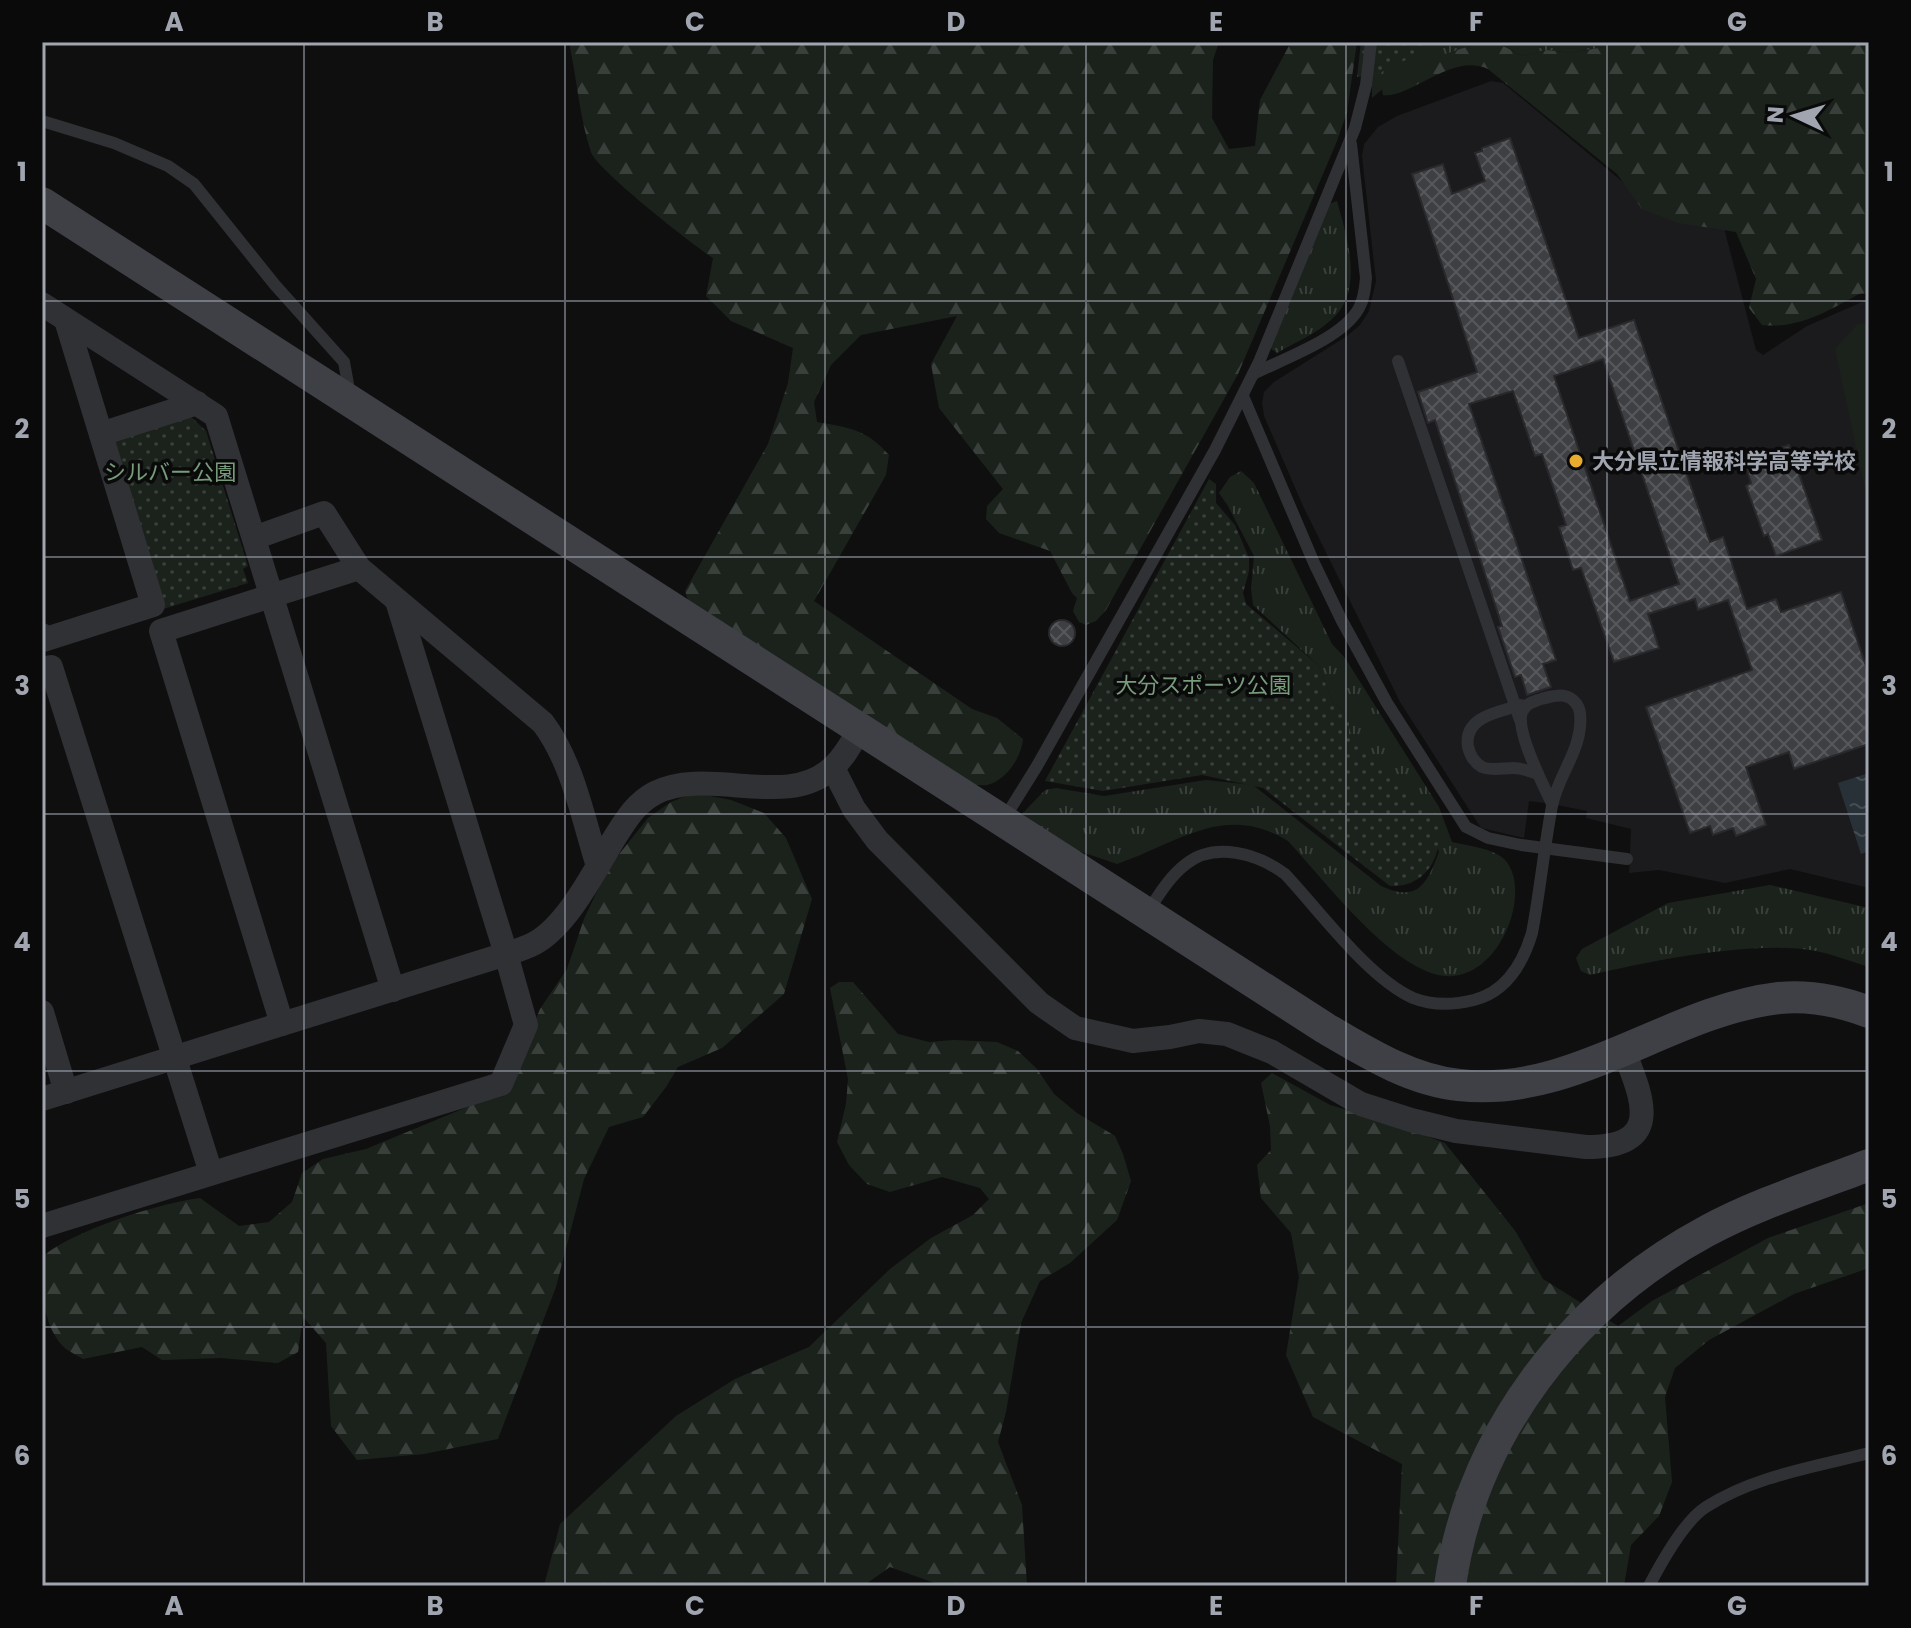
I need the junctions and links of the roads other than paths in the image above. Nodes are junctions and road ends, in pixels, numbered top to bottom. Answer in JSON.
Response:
{"nodes":[{"id":1,"x":1371,"y":42,"type":"edge"},
{"id":2,"x":42,"y":121,"type":"edge"},
{"id":3,"x":1350,"y":140,"type":"junction"},
{"id":4,"x":42,"y":203,"type":"edge"},
{"id":5,"x":42,"y":304,"type":"edge"},
{"id":6,"x":66,"y":320,"type":"junction"},
{"id":7,"x":1398,"y":361,"type":"dead end"},
{"id":8,"x":1253,"y":374,"type":"junction"},
{"id":9,"x":342,"y":396,"type":"junction"},
{"id":10,"x":1243,"y":396,"type":"junction"},
{"id":11,"x":197,"y":403,"type":"junction"},
{"id":12,"x":101,"y":434,"type":"junction"},
{"id":13,"x":254,"y":538,"type":"junction"},
{"id":14,"x":359,"y":568,"type":"junction"},
{"id":15,"x":272,"y":596,"type":"junction"},
{"id":16,"x":397,"y":601,"type":"junction"},
{"id":17,"x":42,"y":635,"type":"edge"},
{"id":18,"x":42,"y":670,"type":"edge"},
{"id":19,"x":1529,"y":703,"type":"junction"},
{"id":20,"x":1515,"y":707,"type":"junction"},
{"id":21,"x":1520,"y":720,"type":"junction"},
{"id":22,"x":860,"y":729,"type":"junction"},
{"id":23,"x":833,"y":768,"type":"junction"},
{"id":24,"x":1538,"y":774,"type":"junction"},
{"id":25,"x":1552,"y":804,"type":"junction"},
{"id":26,"x":1003,"y":820,"type":"junction"},
{"id":27,"x":1546,"y":850,"type":"junction"},
{"id":28,"x":1627,"y":859,"type":"dead end"},
{"id":29,"x":598,"y":866,"type":"junction"},
{"id":30,"x":1147,"y":913,"type":"junction"},
{"id":31,"x":506,"y":954,"type":"junction"},
{"id":32,"x":393,"y":990,"type":"junction"},
{"id":33,"x":42,"y":1012,"type":"edge"},
{"id":34,"x":1869,"y":1012,"type":"edge"},
{"id":35,"x":282,"y":1024,"type":"junction"},
{"id":36,"x":1624,"y":1051,"type":"junction"},
{"id":37,"x":175,"y":1058,"type":"junction"},
{"id":38,"x":66,"y":1092,"type":"junction"},
{"id":39,"x":42,"y":1099,"type":"edge"},
{"id":40,"x":1869,"y":1165,"type":"edge"},
{"id":41,"x":211,"y":1173,"type":"junction"},
{"id":42,"x":1869,"y":1184,"type":"edge"},
{"id":43,"x":42,"y":1226,"type":"edge"},
{"id":44,"x":1634,"y":1278,"type":"junction"},
{"id":45,"x":1869,"y":1453,"type":"edge"},
{"id":46,"x":1450,"y":1586,"type":"edge"},
{"id":47,"x":1649,"y":1586,"type":"edge"}],
"edges":[{"from":1,"to":3,"type":"lane"},
{"from":2,"to":9,"type":"lane"},
{"from":3,"to":8,"type":"lane"},
{"from":3,"to":8,"type":"lane"},
{"from":4,"to":9,"type":"street"},
{"from":5,"to":6,"type":"street"},
{"from":6,"to":11,"type":"street"},
{"from":6,"to":12,"type":"street"},
{"from":7,"to":20,"type":"lane"},
{"from":8,"to":10,"type":"lane"},
{"from":9,"to":22,"type":"street"},
{"from":10,"to":26,"type":"lane"},
{"from":10,"to":27,"type":"lane"},
{"from":11,"to":12,"type":"street"},
{"from":11,"to":13,"type":"street"},
{"from":12,"to":17,"type":"street"},
{"from":13,"to":14,"type":"street"},
{"from":13,"to":15,"type":"street"},
{"from":14,"to":15,"type":"street"},
{"from":14,"to":16,"type":"street"},
{"from":15,"to":32,"type":"street"},
{"from":15,"to":35,"type":"street"},
{"from":16,"to":29,"type":"street"},
{"from":16,"to":31,"type":"street"},
{"from":18,"to":37,"type":"street"},
{"from":19,"to":20,"type":"lane"},
{"from":19,"to":21,"type":"lane"},
{"from":19,"to":25,"type":"lane"},
{"from":20,"to":21,"type":"lane"},
{"from":20,"to":24,"type":"lane"},
{"from":21,"to":24,"type":"lane"},
{"from":22,"to":23,"type":"street"},
{"from":22,"to":26,"type":"street"},
{"from":23,"to":29,"type":"street"},
{"from":23,"to":36,"type":"street"},
{"from":24,"to":25,"type":"lane"},
{"from":25,"to":27,"type":"lane"},
{"from":26,"to":30,"type":"street"},
{"from":27,"to":28,"type":"lane"},
{"from":27,"to":30,"type":"lane"},
{"from":29,"to":31,"type":"street"},
{"from":30,"to":36,"type":"street"},
{"from":31,"to":32,"type":"street"},
{"from":31,"to":41,"type":"street"},
{"from":32,"to":35,"type":"street"},
{"from":33,"to":38,"type":"street"},
{"from":34,"to":36,"type":"street"},
{"from":35,"to":37,"type":"street"},
{"from":37,"to":38,"type":"street"},
{"from":37,"to":41,"type":"street"},
{"from":38,"to":39,"type":"street"},
{"from":40,"to":44,"type":"street"},
{"from":41,"to":43,"type":"street"},
{"from":42,"to":44,"type":"street"},
{"from":44,"to":46,"type":"street"},
{"from":45,"to":47,"type":"lane"}]}
